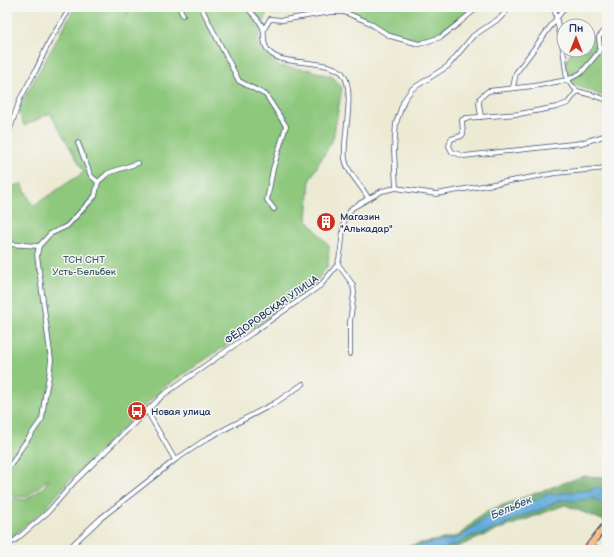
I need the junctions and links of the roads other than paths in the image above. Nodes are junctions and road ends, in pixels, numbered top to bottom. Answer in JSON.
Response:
{"nodes":[{"id":1,"x":71,"y":7,"type":"edge"},
{"id":2,"x":179,"y":7,"type":"edge"},
{"id":3,"x":201,"y":7,"type":"edge"},
{"id":4,"x":246,"y":7,"type":"edge"},
{"id":5,"x":478,"y":7,"type":"edge"},
{"id":6,"x":510,"y":7,"type":"edge"},
{"id":7,"x":554,"y":7,"type":"edge"},
{"id":8,"x":565,"y":7,"type":"edge"},
{"id":9,"x":183,"y":14,"type":"dead end"},
{"id":10,"x":556,"y":18,"type":"junction"},
{"id":11,"x":607,"y":28,"type":"edge"},
{"id":12,"x":264,"y":29,"type":"junction"},
{"id":13,"x":563,"y":58,"type":"edge"},
{"id":14,"x":567,"y":80,"type":"junction"},
{"id":15,"x":513,"y":87,"type":"junction"},
{"id":16,"x":577,"y":91,"type":"junction"},
{"id":17,"x":607,"y":100,"type":"edge"},
{"id":18,"x":482,"y":117,"type":"junction"},
{"id":19,"x":607,"y":135,"type":"edge"},
{"id":20,"x":7,"y":138,"type":"edge"},
{"id":21,"x":78,"y":143,"type":"dead end"},
{"id":22,"x":138,"y":163,"type":"dead end"},
{"id":23,"x":607,"y":168,"type":"edge"},
{"id":24,"x":98,"y":182,"type":"junction"},
{"id":25,"x":396,"y":188,"type":"junction"},
{"id":26,"x":368,"y":198,"type":"junction"},
{"id":27,"x":274,"y":209,"type":"dead end"},
{"id":28,"x":7,"y":244,"type":"edge"},
{"id":29,"x":39,"y":246,"type":"junction"},
{"id":30,"x":338,"y":264,"type":"junction"},
{"id":31,"x":350,"y":354,"type":"dead end"},
{"id":32,"x":303,"y":384,"type":"dead end"},
{"id":33,"x":147,"y":410,"type":"junction"},
{"id":34,"x":175,"y":460,"type":"junction"},
{"id":35,"x":7,"y":471,"type":"edge"},
{"id":36,"x":607,"y":523,"type":"edge"},
{"id":37,"x":590,"y":544,"type":"junction"},
{"id":38,"x":7,"y":546,"type":"edge"},
{"id":39,"x":68,"y":550,"type":"edge"},
{"id":40,"x":586,"y":550,"type":"edge"},
{"id":41,"x":600,"y":550,"type":"edge"}],
"edges":[{"from":1,"to":20,"type":"street"},
{"from":2,"to":9,"type":"street"},
{"from":3,"to":27,"type":"street"},
{"from":4,"to":12,"type":"street"},
{"from":5,"to":12,"type":"street"},
{"from":6,"to":25,"type":"street"},
{"from":7,"to":10,"type":"street"},
{"from":8,"to":10,"type":"street"},
{"from":10,"to":15,"type":"street"},
{"from":11,"to":14,"type":"street"},
{"from":12,"to":26,"type":"street"},
{"from":13,"to":14,"type":"street"},
{"from":14,"to":15,"type":"street"},
{"from":14,"to":16,"type":"street"},
{"from":15,"to":18,"type":"street"},
{"from":16,"to":17,"type":"street"},
{"from":16,"to":18,"type":"street"},
{"from":18,"to":19,"type":"street"},
{"from":21,"to":24,"type":"street"},
{"from":22,"to":24,"type":"street"},
{"from":23,"to":25,"type":"street","name":"ФЁДОРОВСКАЯ УЛИЦА"},
{"from":24,"to":29,"type":"street"},
{"from":25,"to":26,"type":"street","name":"ФЁДОРОВСКАЯ УЛИЦА"},
{"from":26,"to":30,"type":"street","name":"ФЁДОРОВСКАЯ УЛИЦА"},
{"from":28,"to":29,"type":"street"},
{"from":29,"to":35,"type":"street"},
{"from":30,"to":31,"type":"street"},
{"from":30,"to":33,"type":"street","name":"ФЁДОРОВСКАЯ УЛИЦА"},
{"from":32,"to":34,"type":"street"},
{"from":33,"to":34,"type":"street"},
{"from":33,"to":38,"type":"street","name":"ФЁДОРОВСКАЯ УЛИЦА"},
{"from":34,"to":39,"type":"street"},
{"from":36,"to":37,"type":"main road"},
{"from":37,"to":40,"type":"main road"},
{"from":37,"to":41,"type":"street"}]}
